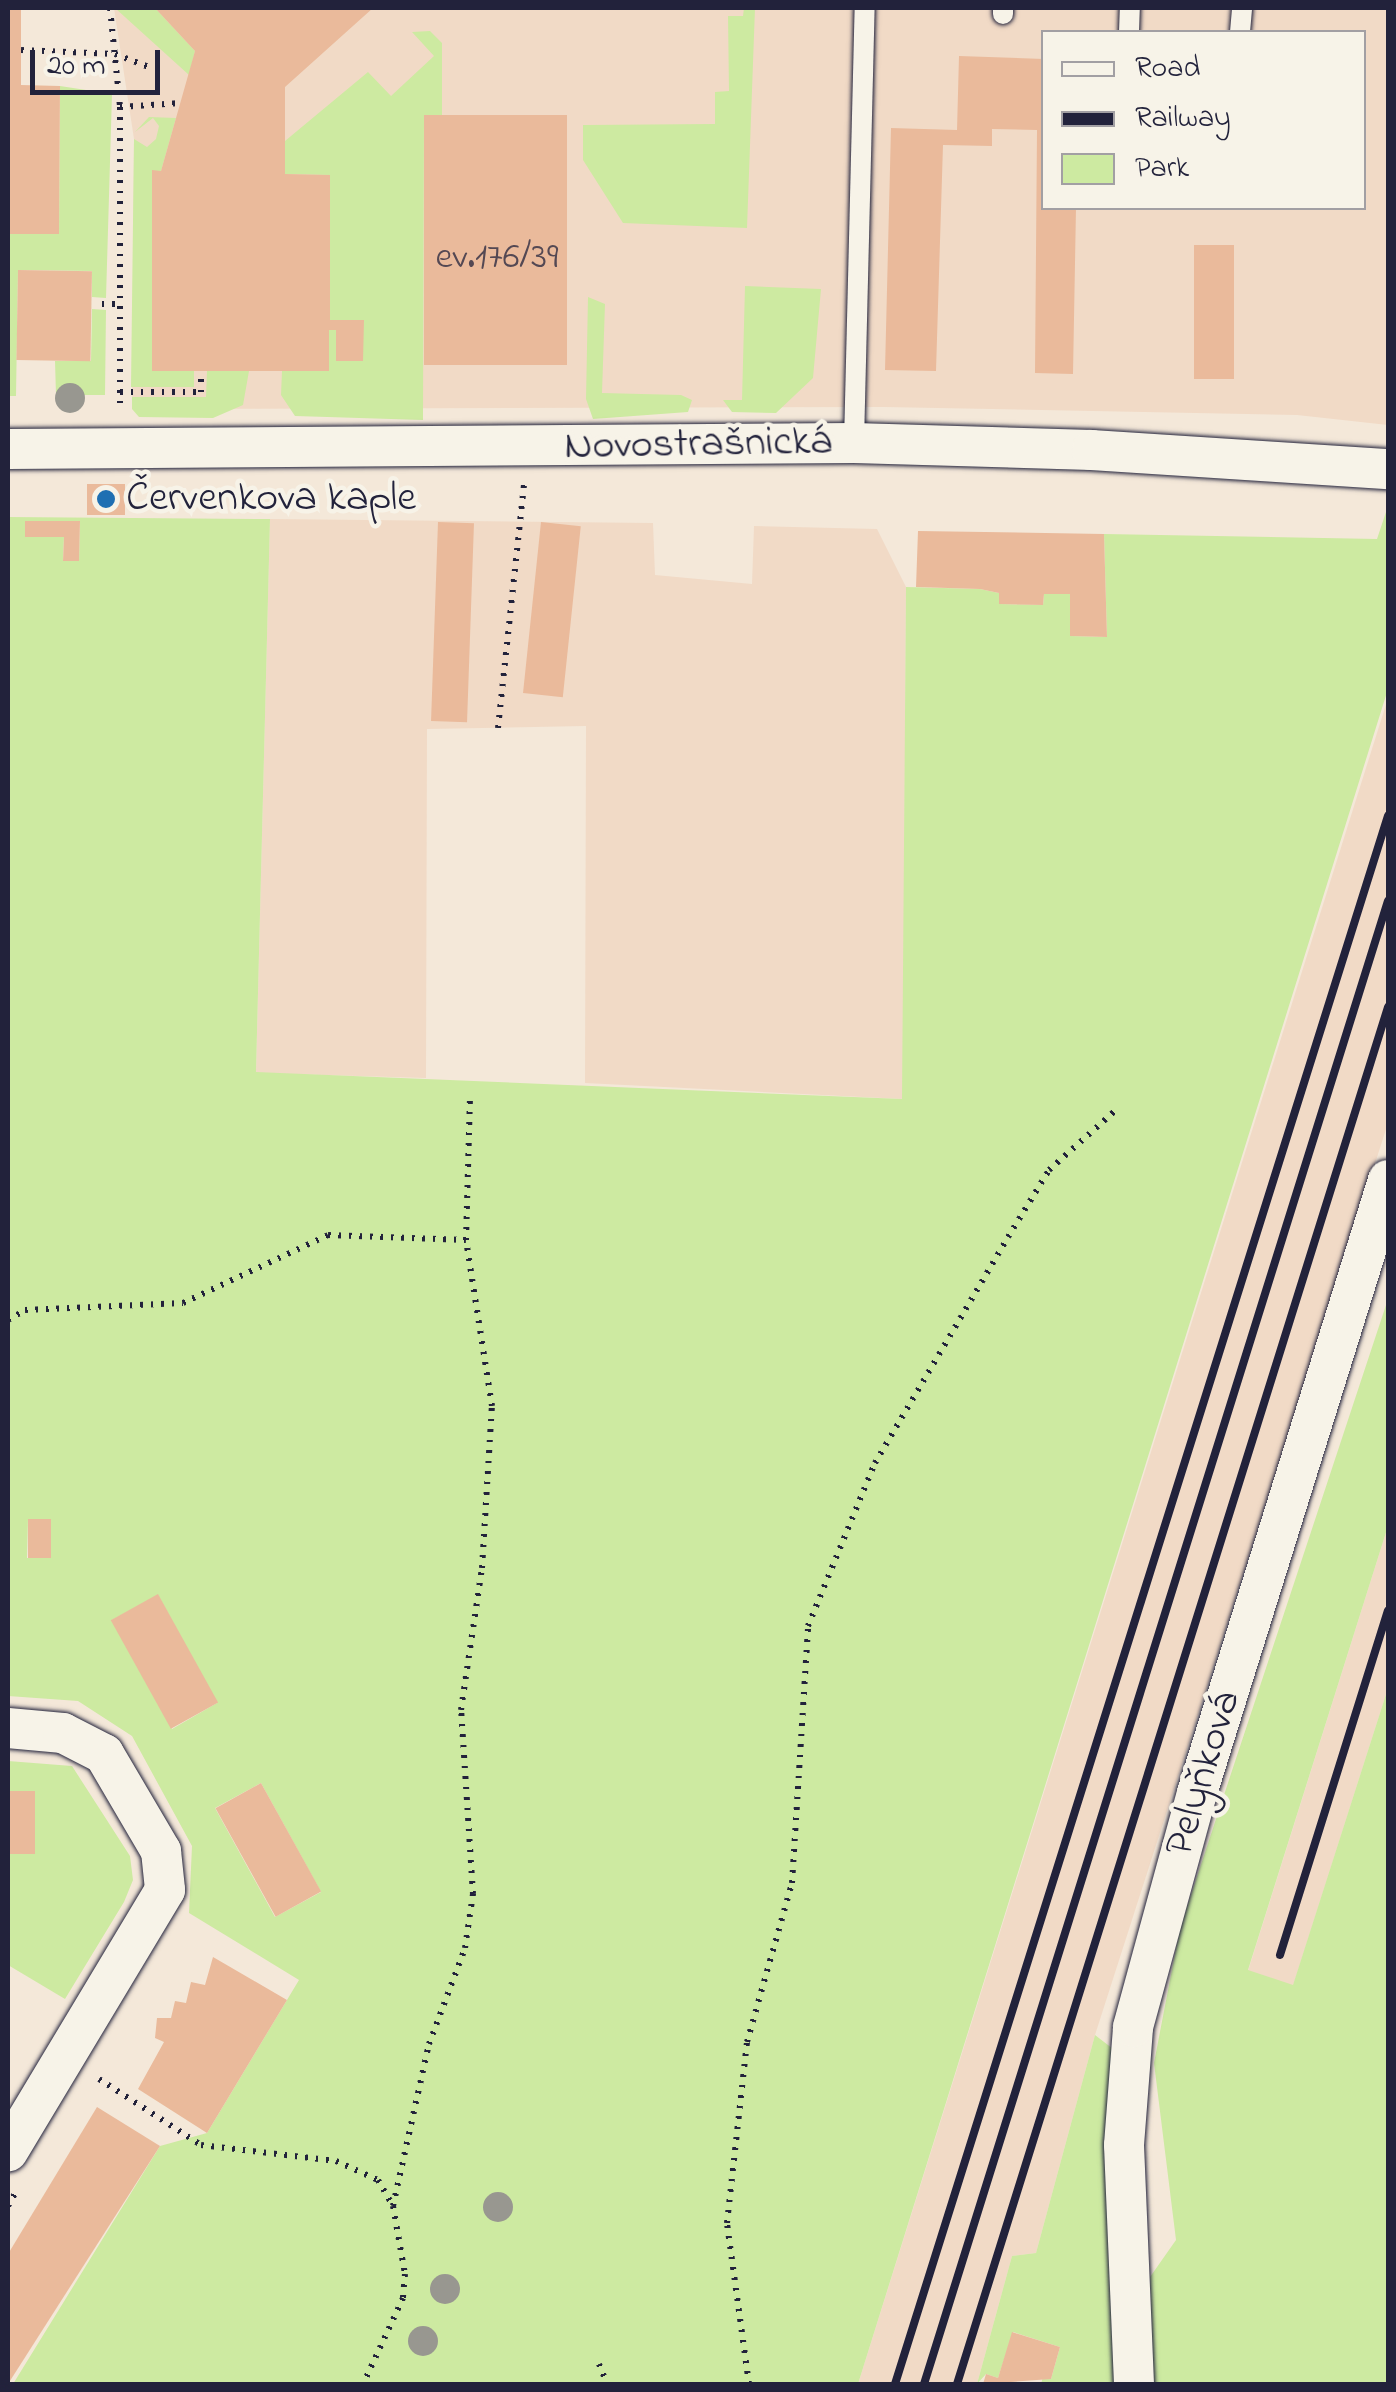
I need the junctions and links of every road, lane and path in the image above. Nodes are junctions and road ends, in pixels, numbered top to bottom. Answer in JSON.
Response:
{"nodes":[{"id":1,"x":110,"y":8,"type":"edge"},
{"id":2,"x":865,"y":8,"type":"edge"},
{"id":3,"x":21,"y":50,"type":"dead end"},
{"id":4,"x":115,"y":54,"type":"junction"},
{"id":5,"x":152,"y":68,"type":"dead end"},
{"id":6,"x":180,"y":103,"type":"dead end"},
{"id":7,"x":120,"y":107,"type":"junction"},
{"id":8,"x":102,"y":304,"type":"dead end"},
{"id":9,"x":120,"y":304,"type":"junction"},
{"id":10,"x":201,"y":371,"type":"dead end"},
{"id":11,"x":120,"y":392,"type":"junction"},
{"id":12,"x":120,"y":404,"type":"dead end"},
{"id":13,"x":854,"y":443,"type":"junction"},
{"id":14,"x":528,"y":447,"type":"junction"},
{"id":15,"x":8,"y":449,"type":"edge"},
{"id":16,"x":1388,"y":465,"type":"edge"},
{"id":17,"x":498,"y":728,"type":"dead end"},
{"id":18,"x":470,"y":1099,"type":"dead end"},
{"id":19,"x":1117,"y":1109,"type":"dead end"},
{"id":20,"x":1388,"y":1180,"type":"edge"},
{"id":21,"x":466,"y":1240,"type":"junction"},
{"id":22,"x":8,"y":1320,"type":"edge"},
{"id":23,"x":8,"y":1728,"type":"edge"},
{"id":24,"x":89,"y":2073,"type":"dead end"},
{"id":25,"x":8,"y":2151,"type":"edge"},
{"id":26,"x":394,"y":2206,"type":"junction"},
{"id":27,"x":599,"y":2364,"type":"dead end"},
{"id":28,"x":363,"y":2384,"type":"edge"},
{"id":29,"x":607,"y":2384,"type":"edge"},
{"id":30,"x":749,"y":2384,"type":"edge"},
{"id":31,"x":1134,"y":2384,"type":"edge"}],
"edges":[{"from":1,"to":4,"type":"path"},
{"from":2,"to":13,"type":"lane"},
{"from":3,"to":4,"type":"path"},
{"from":4,"to":5,"type":"path"},
{"from":4,"to":7,"type":"path"},
{"from":6,"to":7,"type":"path"},
{"from":7,"to":9,"type":"path"},
{"from":8,"to":9,"type":"path"},
{"from":9,"to":11,"type":"path"},
{"from":10,"to":11,"type":"path"},
{"from":11,"to":12,"type":"path"},
{"from":13,"to":14,"type":"street","name":"Novostrašnická"},
{"from":13,"to":16,"type":"street","name":"Novostrašnická"},
{"from":14,"to":15,"type":"street","name":"Novostrašnická"},
{"from":14,"to":17,"type":"path"},
{"from":18,"to":21,"type":"path"},
{"from":19,"to":30,"type":"path"},
{"from":20,"to":31,"type":"street","name":"Pelyňková"},
{"from":21,"to":22,"type":"path"},
{"from":21,"to":26,"type":"path"},
{"from":23,"to":25,"type":"street"},
{"from":24,"to":26,"type":"path"},
{"from":26,"to":28,"type":"path"},
{"from":27,"to":29,"type":"path"}]}
